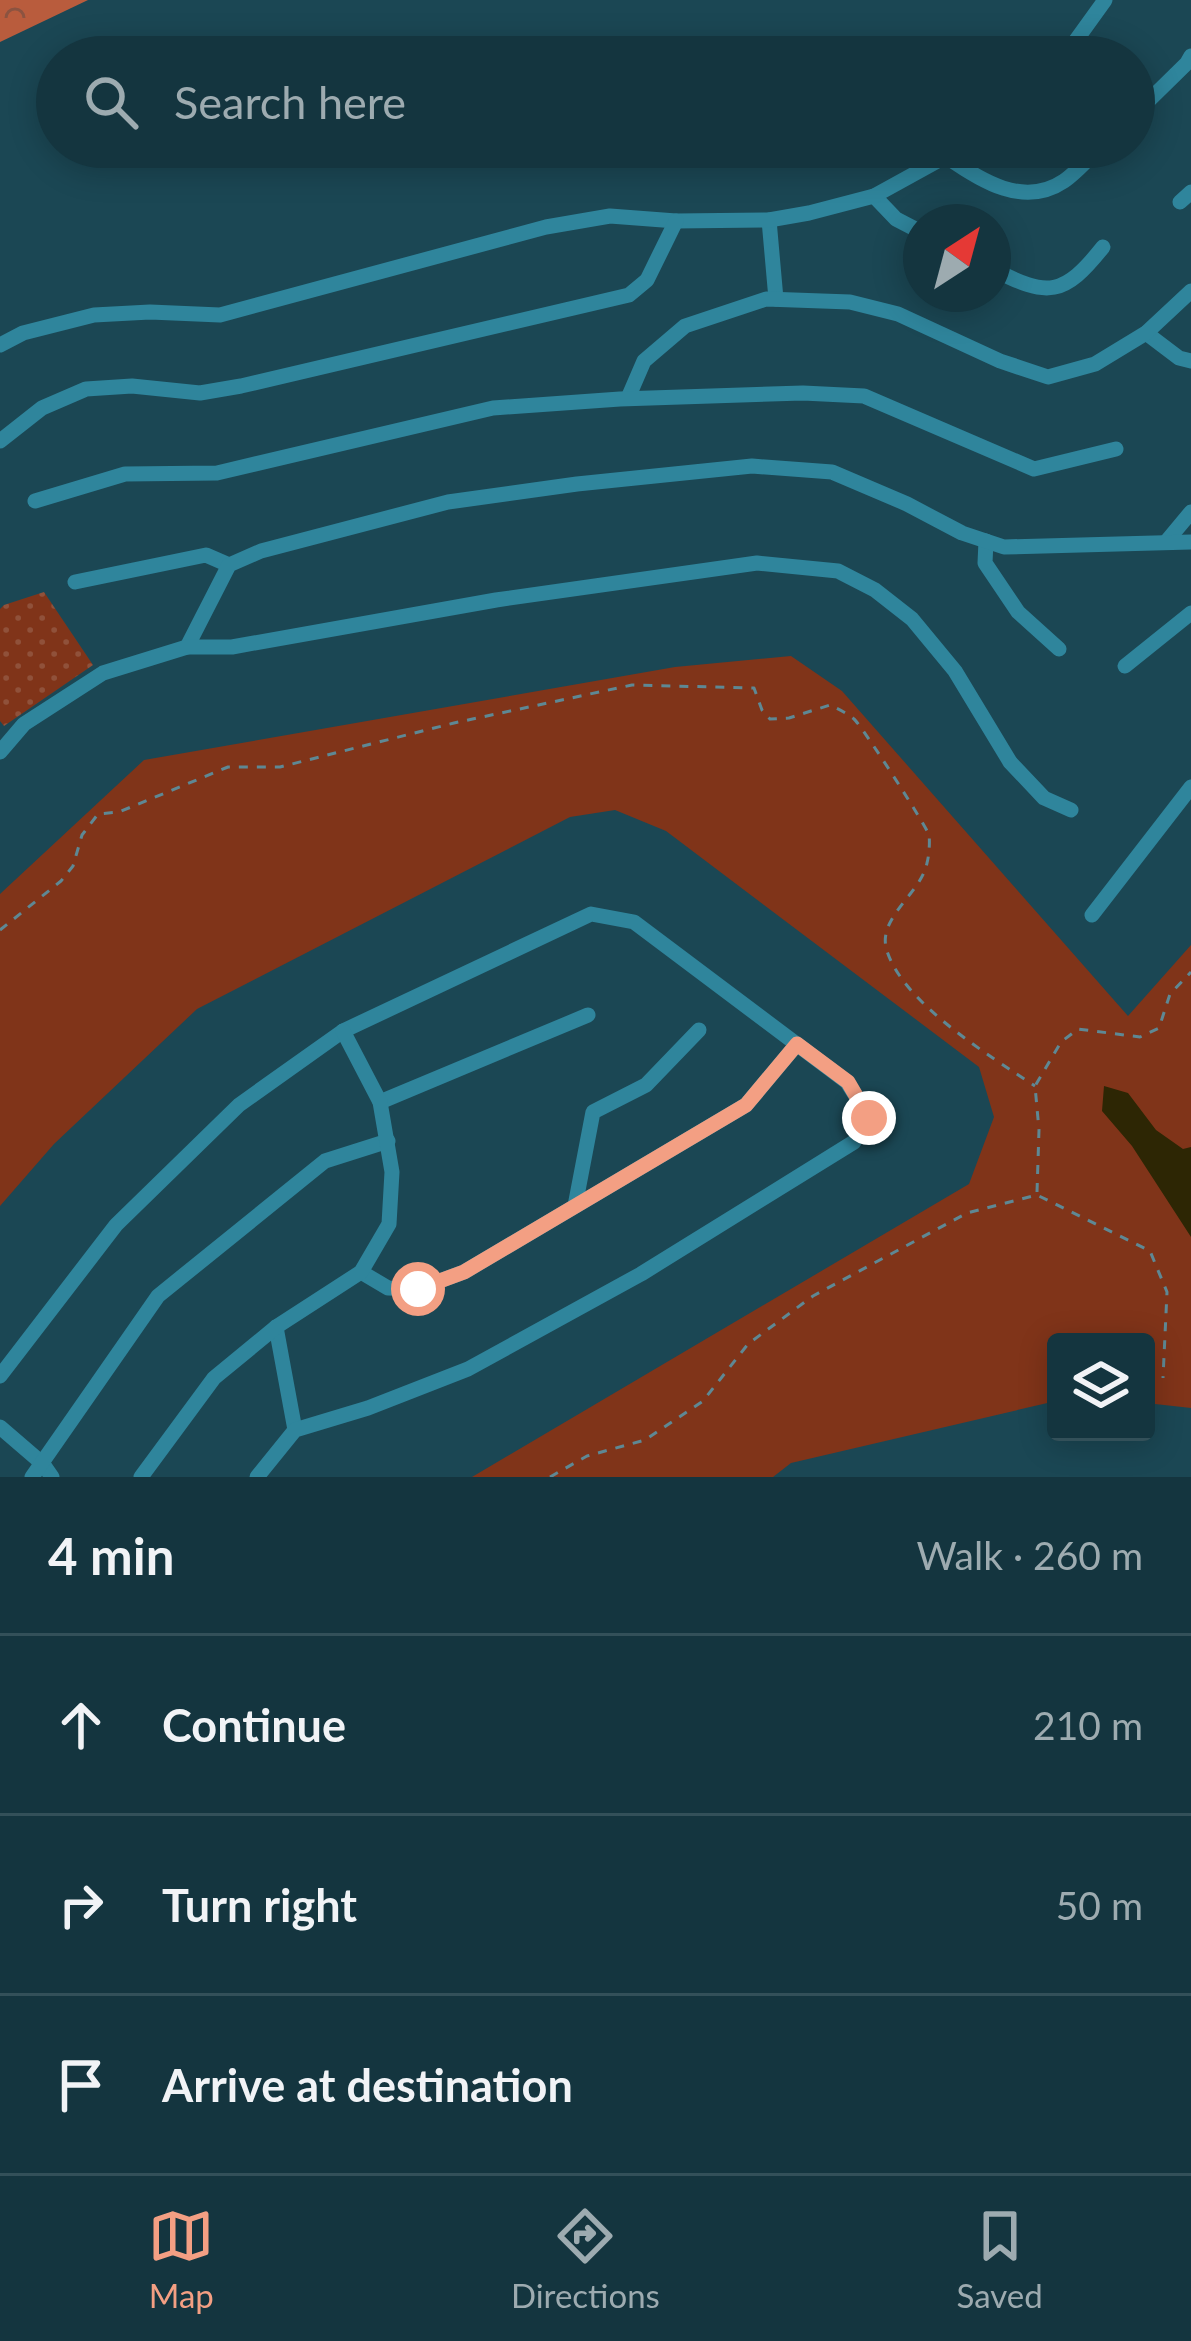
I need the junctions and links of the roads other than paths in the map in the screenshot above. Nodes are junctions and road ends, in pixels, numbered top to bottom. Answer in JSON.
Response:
{"nodes":[{"id":1,"x":1106,"y":0,"type":"edge"},
{"id":2,"x":1079,"y":36,"type":"edge"},
{"id":3,"x":1191,"y":56,"type":"edge"},
{"id":4,"x":1155,"y":94,"type":"edge"},
{"id":5,"x":926,"y":168,"type":"edge"},
{"id":6,"x":962,"y":168,"type":"edge"},
{"id":7,"x":1078,"y":168,"type":"edge"},
{"id":8,"x":874,"y":196,"type":"junction"},
{"id":9,"x":769,"y":220,"type":"junction"},
{"id":10,"x":676,"y":221,"type":"junction"},
{"id":11,"x":903,"y":223,"type":"edge"},
{"id":12,"x":1103,"y":248,"type":"dead end"},
{"id":13,"x":1011,"y":279,"type":"edge"},
{"id":14,"x":1191,"y":291,"type":"edge"},
{"id":15,"x":776,"y":299,"type":"junction"},
{"id":16,"x":1146,"y":333,"type":"junction"},
{"id":17,"x":0,"y":345,"type":"edge"},
{"id":18,"x":1191,"y":361,"type":"edge"},
{"id":19,"x":628,"y":398,"type":"junction"},
{"id":20,"x":0,"y":441,"type":"edge"},
{"id":21,"x":1116,"y":448,"type":"dead end"},
{"id":22,"x":35,"y":501,"type":"dead end"},
{"id":23,"x":1191,"y":512,"type":"edge"},
{"id":24,"x":986,"y":541,"type":"junction"},
{"id":25,"x":1166,"y":542,"type":"junction"},
{"id":26,"x":1191,"y":542,"type":"edge"},
{"id":27,"x":230,"y":566,"type":"junction"},
{"id":28,"x":74,"y":582,"type":"dead end"},
{"id":29,"x":1191,"y":613,"type":"edge"},
{"id":30,"x":187,"y":647,"type":"junction"},
{"id":31,"x":1059,"y":649,"type":"dead end"},
{"id":32,"x":1125,"y":665,"type":"dead end"},
{"id":33,"x":0,"y":752,"type":"edge"},
{"id":34,"x":1191,"y":787,"type":"edge"},
{"id":35,"x":1071,"y":810,"type":"dead end"},
{"id":36,"x":1092,"y":915,"type":"dead end"},
{"id":37,"x":588,"y":1015,"type":"dead end"},
{"id":38,"x":699,"y":1030,"type":"dead end"},
{"id":39,"x":343,"y":1031,"type":"junction"},
{"id":40,"x":797,"y":1044,"type":"junction"},
{"id":41,"x":380,"y":1102,"type":"junction"},
{"id":42,"x":388,"y":1141,"type":"junction"},
{"id":43,"x":575,"y":1206,"type":"junction"},
{"id":44,"x":361,"y":1271,"type":"junction"},
{"id":45,"x":276,"y":1328,"type":"junction"},
{"id":46,"x":0,"y":1376,"type":"edge"},
{"id":47,"x":0,"y":1427,"type":"edge"},
{"id":48,"x":295,"y":1430,"type":"junction"},
{"id":49,"x":42,"y":1472,"type":"edge"},
{"id":50,"x":141,"y":1477,"type":"edge"},
{"id":51,"x":256,"y":1477,"type":"edge"}],
"edges":[{"from":1,"to":2,"type":"street"},
{"from":3,"to":4,"type":"street"},
{"from":5,"to":8,"type":"street"},
{"from":6,"to":7,"type":"street"},
{"from":8,"to":9,"type":"street"},
{"from":8,"to":11,"type":"street"},
{"from":9,"to":10,"type":"street"},
{"from":9,"to":15,"type":"street"},
{"from":10,"to":17,"type":"street"},
{"from":10,"to":20,"type":"street"},
{"from":12,"to":13,"type":"street"},
{"from":14,"to":16,"type":"street"},
{"from":15,"to":16,"type":"street"},
{"from":15,"to":19,"type":"street"},
{"from":16,"to":18,"type":"street"},
{"from":19,"to":21,"type":"street"},
{"from":19,"to":22,"type":"street"},
{"from":23,"to":25,"type":"street"},
{"from":24,"to":25,"type":"street"},
{"from":24,"to":27,"type":"street"},
{"from":24,"to":31,"type":"street"},
{"from":25,"to":26,"type":"street"},
{"from":27,"to":28,"type":"street"},
{"from":27,"to":30,"type":"street"},
{"from":29,"to":32,"type":"street"},
{"from":30,"to":33,"type":"street"},
{"from":30,"to":35,"type":"street"},
{"from":34,"to":36,"type":"street"},
{"from":37,"to":41,"type":"street"},
{"from":38,"to":43,"type":"street"},
{"from":39,"to":40,"type":"street"},
{"from":39,"to":41,"type":"street"},
{"from":39,"to":46,"type":"street"},
{"from":40,"to":43,"type":"street"},
{"from":40,"to":48,"type":"street"},
{"from":41,"to":42,"type":"street"},
{"from":42,"to":44,"type":"street"},
{"from":42,"to":49,"type":"street"},
{"from":43,"to":44,"type":"street"},
{"from":44,"to":45,"type":"street"},
{"from":45,"to":48,"type":"street"},
{"from":45,"to":50,"type":"street"},
{"from":47,"to":49,"type":"street"},
{"from":48,"to":51,"type":"street"}]}
